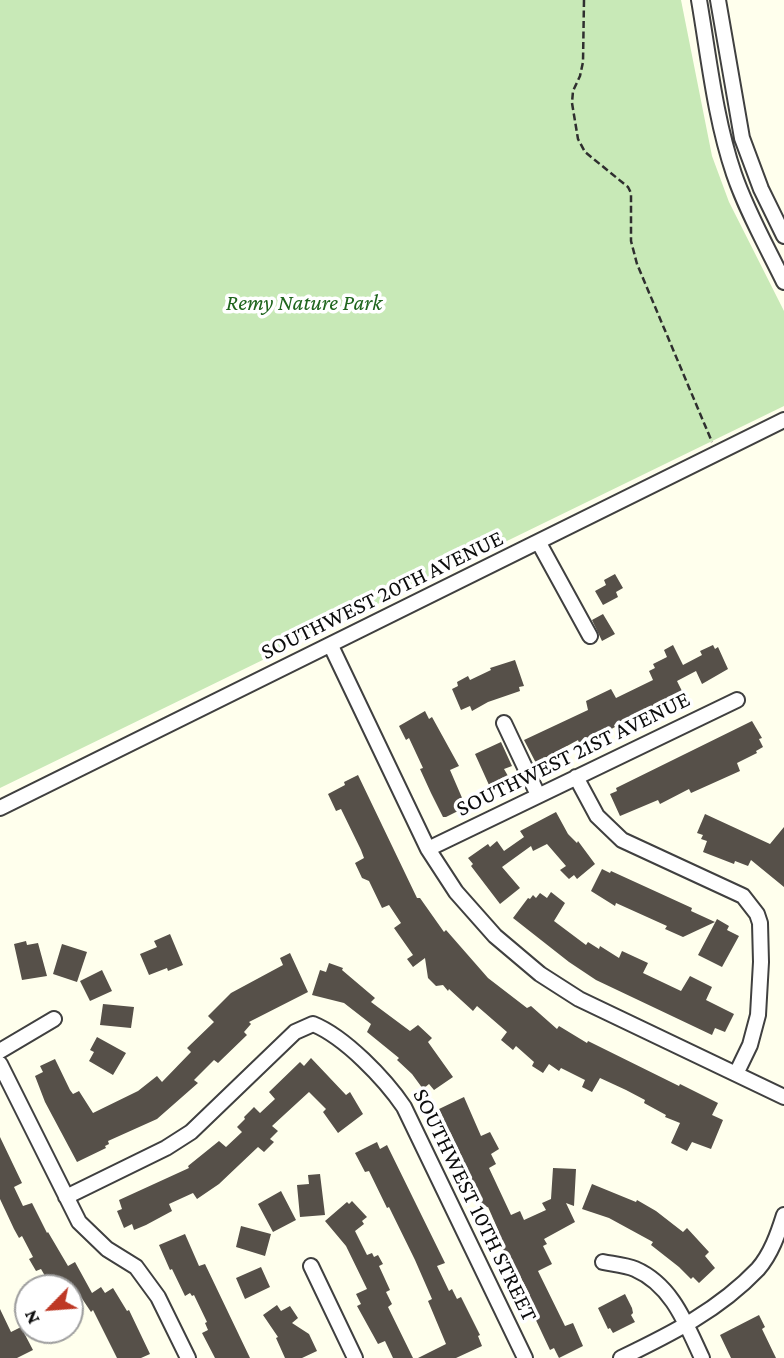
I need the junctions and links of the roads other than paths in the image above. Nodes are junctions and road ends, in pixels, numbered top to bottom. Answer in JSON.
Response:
{"nodes":[{"id":1,"x":699,"y":0,"type":"edge"},
{"id":2,"x":718,"y":0,"type":"edge"},
{"id":3,"x":726,"y":43,"type":"junction"},
{"id":4,"x":707,"y":46,"type":"junction"},
{"id":5,"x":784,"y":236,"type":"edge"},
{"id":6,"x":784,"y":282,"type":"edge"},
{"id":7,"x":784,"y":421,"type":"edge"},
{"id":8,"x":539,"y":543,"type":"junction"},
{"id":9,"x":590,"y":636,"type":"dead end"},
{"id":10,"x":331,"y":646,"type":"junction"},
{"id":11,"x":737,"y":701,"type":"dead end"},
{"id":12,"x":504,"y":723,"type":"dead end"},
{"id":13,"x":576,"y":777,"type":"junction"},
{"id":14,"x":538,"y":795,"type":"junction"},
{"id":15,"x":0,"y":808,"type":"edge"},
{"id":16,"x":428,"y":849,"type":"junction"},
{"id":17,"x":54,"y":1019,"type":"dead end"},
{"id":18,"x":0,"y":1051,"type":"edge"},
{"id":19,"x":0,"y":1064,"type":"edge"},
{"id":20,"x":736,"y":1074,"type":"junction"},
{"id":21,"x":784,"y":1097,"type":"edge"},
{"id":22,"x":66,"y":1197,"type":"junction"},
{"id":23,"x":784,"y":1215,"type":"edge"},
{"id":24,"x":603,"y":1262,"type":"dead end"},
{"id":25,"x":311,"y":1266,"type":"dead end"},
{"id":26,"x":687,"y":1326,"type":"junction"},
{"id":27,"x":188,"y":1358,"type":"edge"},
{"id":28,"x":355,"y":1358,"type":"edge"},
{"id":29,"x":525,"y":1358,"type":"edge"},
{"id":30,"x":621,"y":1358,"type":"edge"},
{"id":31,"x":702,"y":1358,"type":"edge"}],
"edges":[{"from":1,"to":4,"type":"street"},
{"from":2,"to":3,"type":"street"},
{"from":3,"to":4,"type":"street"},
{"from":3,"to":5,"type":"street"},
{"from":4,"to":6,"type":"street"},
{"from":7,"to":8,"type":"street","name":"SOUTHWEST 20TH AVENUE"},
{"from":8,"to":9,"type":"street"},
{"from":8,"to":10,"type":"street","name":"SOUTHWEST 20TH AVENUE"},
{"from":10,"to":15,"type":"street","name":"SOUTHWEST 20TH AVENUE"},
{"from":10,"to":16,"type":"street"},
{"from":11,"to":13,"type":"street","name":"SOUTHWEST 21ST AVENUE"},
{"from":12,"to":14,"type":"street"},
{"from":13,"to":14,"type":"street","name":"SOUTHWEST 21ST AVENUE"},
{"from":13,"to":20,"type":"street"},
{"from":14,"to":16,"type":"street","name":"SOUTHWEST 21ST AVENUE"},
{"from":16,"to":20,"type":"street"},
{"from":17,"to":18,"type":"street"},
{"from":19,"to":22,"type":"street"},
{"from":20,"to":21,"type":"street"},
{"from":22,"to":27,"type":"street"},
{"from":22,"to":29,"type":"street","name":"SOUTHWEST 10TH STREET"},
{"from":23,"to":26,"type":"street"},
{"from":24,"to":26,"type":"street"},
{"from":25,"to":28,"type":"street"},
{"from":26,"to":30,"type":"street"},
{"from":26,"to":31,"type":"street"}]}
